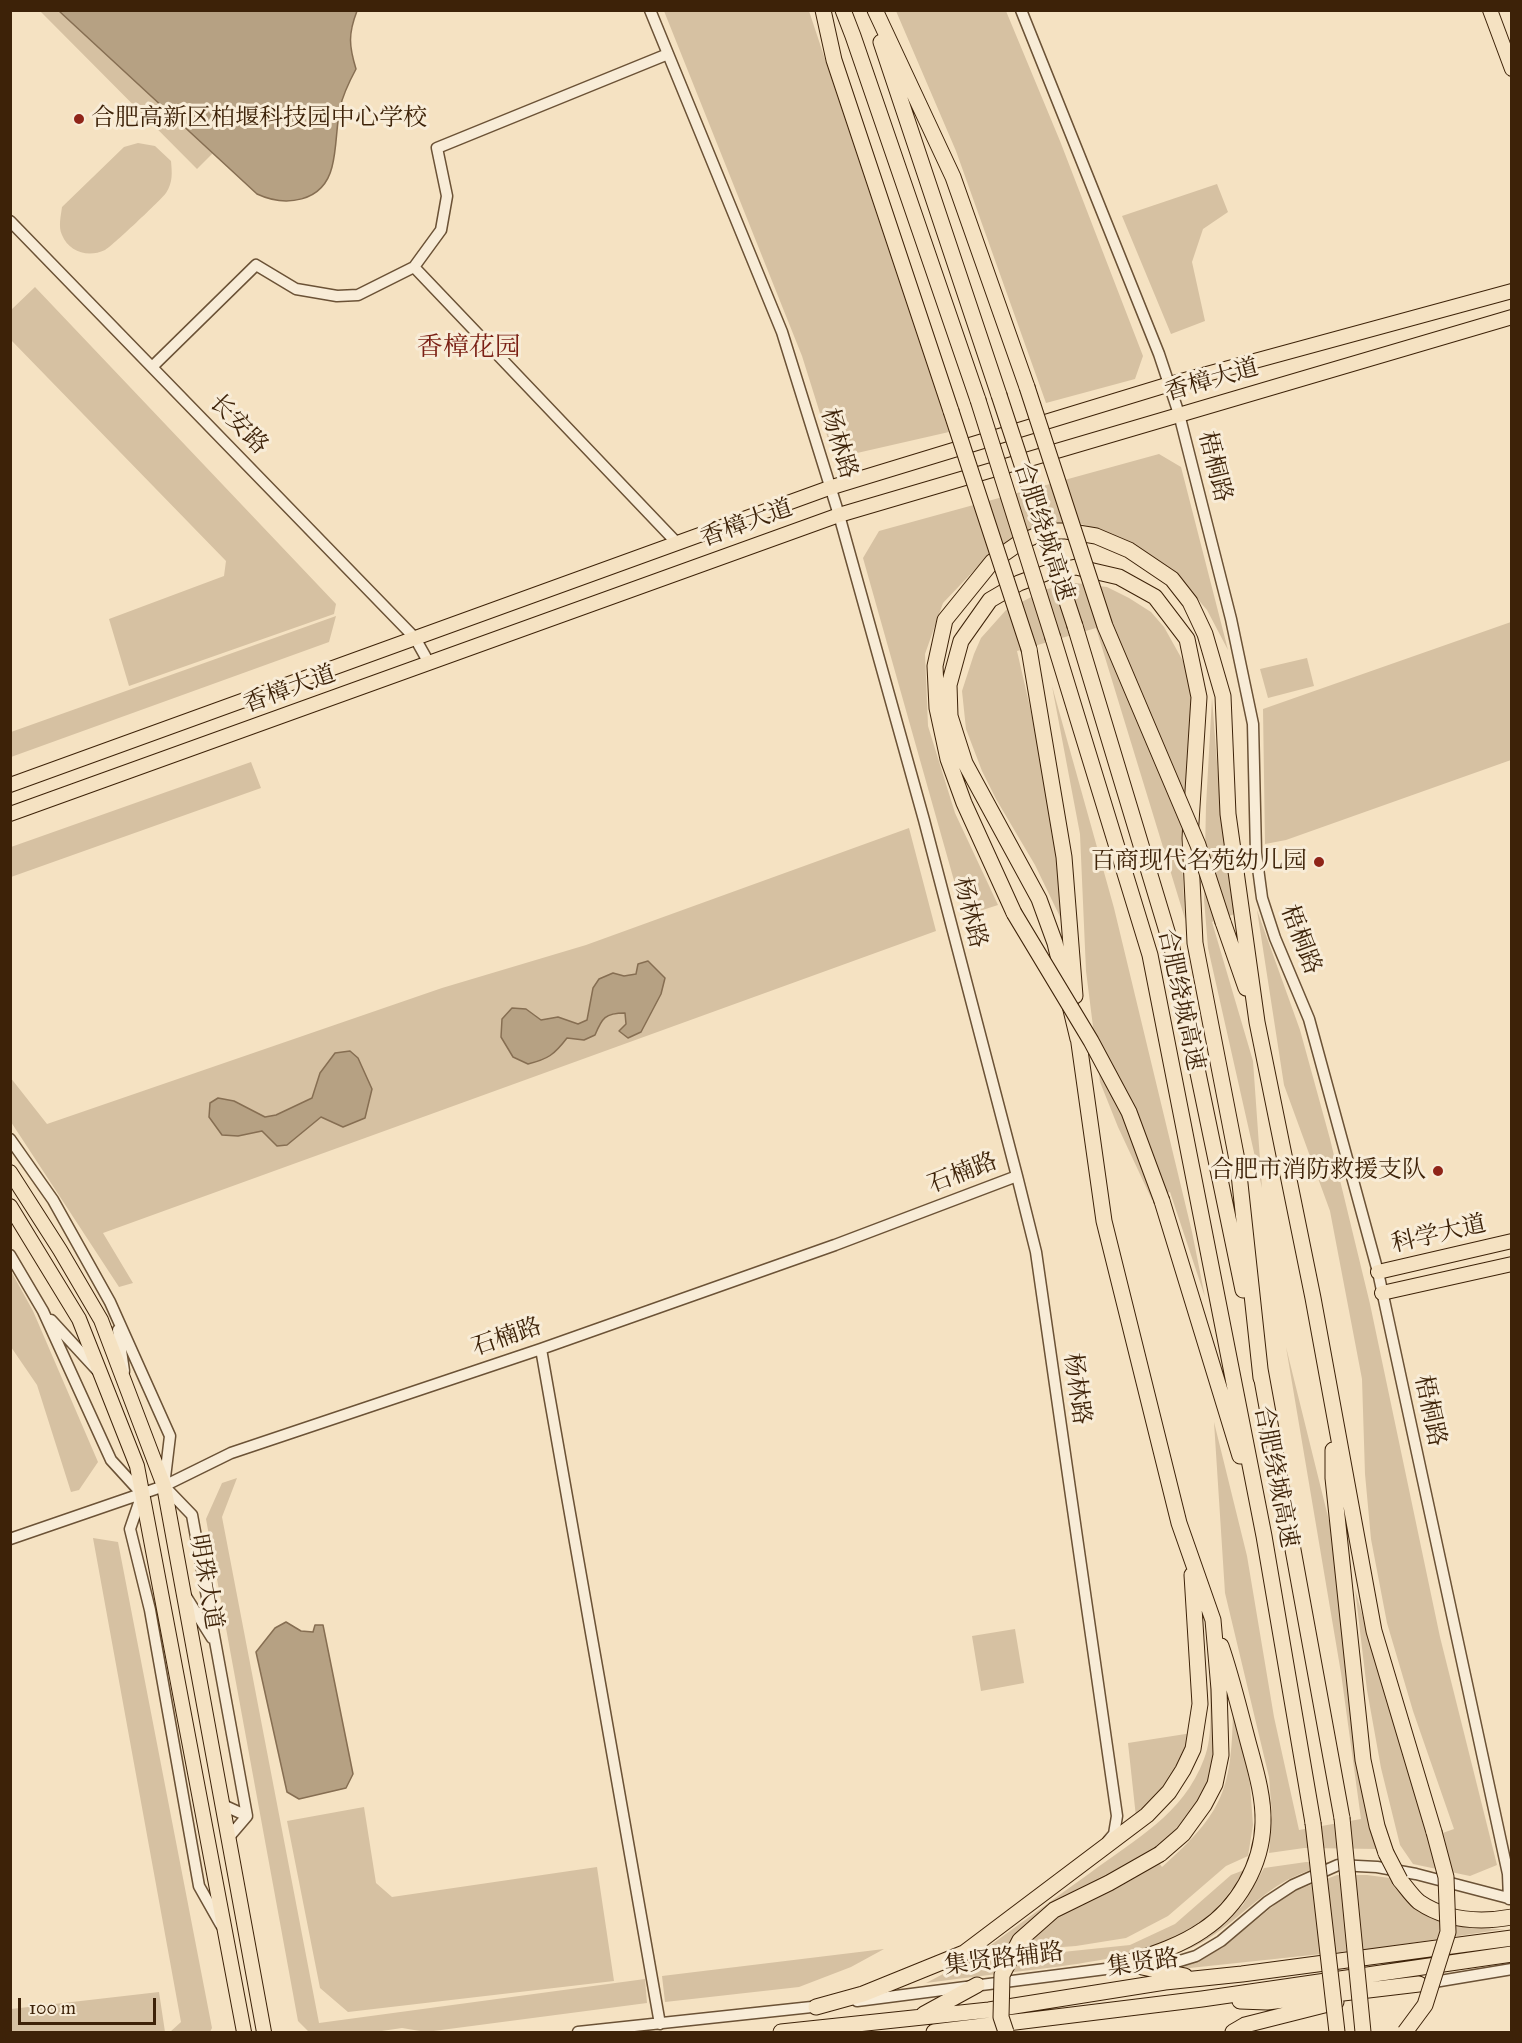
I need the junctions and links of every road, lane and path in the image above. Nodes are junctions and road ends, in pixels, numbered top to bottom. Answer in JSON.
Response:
{"nodes":[{"id":1,"x":650,"y":10,"type":"edge"},
{"id":2,"x":823,"y":10,"type":"edge"},
{"id":3,"x":843,"y":10,"type":"edge"},
{"id":4,"x":869,"y":10,"type":"edge"},
{"id":5,"x":875,"y":10,"type":"edge"},
{"id":6,"x":1021,"y":10,"type":"edge"},
{"id":7,"x":1490,"y":10,"type":"edge"},
{"id":8,"x":668,"y":54,"type":"junction"},
{"id":9,"x":1512,"y":69,"type":"edge"},
{"id":10,"x":10,"y":221,"type":"edge"},
{"id":11,"x":414,"y":267,"type":"junction"},
{"id":12,"x":1512,"y":291,"type":"edge"},
{"id":13,"x":1512,"y":317,"type":"edge"},
{"id":14,"x":152,"y":367,"type":"junction"},
{"id":15,"x":1170,"y":384,"type":"junction"},
{"id":16,"x":1179,"y":414,"type":"junction"},
{"id":17,"x":829,"y":488,"type":"junction"},
{"id":18,"x":838,"y":515,"type":"junction"},
{"id":19,"x":677,"y":543,"type":"junction"},
{"id":20,"x":416,"y":638,"type":"junction"},
{"id":21,"x":429,"y":663,"type":"junction"},
{"id":22,"x":10,"y":785,"type":"edge"},
{"id":23,"x":10,"y":814,"type":"edge"},
{"id":24,"x":1257,"y":1022,"type":"junction"},
{"id":25,"x":1078,"y":1039,"type":"junction"},
{"id":26,"x":10,"y":1140,"type":"edge"},
{"id":27,"x":10,"y":1172,"type":"edge"},
{"id":28,"x":1017,"y":1176,"type":"junction"},
{"id":29,"x":10,"y":1206,"type":"edge"},
{"id":30,"x":1512,"y":1242,"type":"edge"},
{"id":31,"x":10,"y":1255,"type":"edge"},
{"id":32,"x":1512,"y":1263,"type":"edge"},
{"id":33,"x":1378,"y":1272,"type":"junction"},
{"id":34,"x":1382,"y":1293,"type":"junction"},
{"id":35,"x":43,"y":1311,"type":"junction"},
{"id":36,"x":115,"y":1314,"type":"junction"},
{"id":37,"x":541,"y":1348,"type":"junction"},
{"id":38,"x":100,"y":1374,"type":"junction"},
{"id":39,"x":1261,"y":1378,"type":"junction"},
{"id":40,"x":128,"y":1392,"type":"junction"},
{"id":41,"x":1332,"y":1409,"type":"junction"},
{"id":42,"x":164,"y":1486,"type":"junction"},
{"id":43,"x":142,"y":1494,"type":"junction"},
{"id":44,"x":1264,"y":1536,"type":"junction"},
{"id":45,"x":10,"y":1539,"type":"edge"},
{"id":46,"x":1191,"y":1554,"type":"junction"},
{"id":47,"x":184,"y":1593,"type":"junction"},
{"id":48,"x":162,"y":1599,"type":"junction"},
{"id":49,"x":1213,"y":1620,"type":"junction"},
{"id":50,"x":216,"y":1643,"type":"junction"},
{"id":51,"x":158,"y":1654,"type":"junction"},
{"id":52,"x":223,"y":1805,"type":"junction"},
{"id":53,"x":247,"y":1816,"type":"junction"},
{"id":54,"x":229,"y":1837,"type":"junction"},
{"id":55,"x":1099,"y":1853,"type":"junction"},
{"id":56,"x":1510,"y":1899,"type":"edge"},
{"id":57,"x":1512,"y":1917,"type":"edge"},
{"id":58,"x":225,"y":1934,"type":"junction"},
{"id":59,"x":1512,"y":1938,"type":"edge"},
{"id":60,"x":1512,"y":1954,"type":"edge"},
{"id":61,"x":1115,"y":1967,"type":"junction"},
{"id":62,"x":1142,"y":1967,"type":"junction"},
{"id":63,"x":1512,"y":1969,"type":"edge"},
{"id":64,"x":1200,"y":1979,"type":"junction"},
{"id":65,"x":1419,"y":1984,"type":"junction"},
{"id":66,"x":976,"y":1985,"type":"junction"},
{"id":67,"x":1202,"y":1999,"type":"junction"},
{"id":68,"x":816,"y":2007,"type":"junction"},
{"id":69,"x":917,"y":2018,"type":"junction"},
{"id":70,"x":660,"y":2024,"type":"junction"},
{"id":71,"x":244,"y":2032,"type":"edge"},
{"id":72,"x":264,"y":2032,"type":"edge"},
{"id":73,"x":579,"y":2032,"type":"edge"},
{"id":74,"x":781,"y":2032,"type":"edge"},
{"id":75,"x":934,"y":2032,"type":"edge"},
{"id":76,"x":1006,"y":2032,"type":"edge"},
{"id":77,"x":1233,"y":2032,"type":"edge"},
{"id":78,"x":1336,"y":2032,"type":"edge"},
{"id":79,"x":1363,"y":2032,"type":"edge"},
{"id":80,"x":1405,"y":2032,"type":"edge"}],
"edges":[{"from":1,"to":8,"type":"street","name":"杨林路"},
{"from":2,"to":25,"type":"highway","bridge":true},
{"from":3,"to":44,"type":"highway","name":"合肥绕城高速","bridge":true},
{"from":4,"to":39,"type":"highway","name":"合肥绕城高速","bridge":true},
{"from":5,"to":24,"type":"highway","bridge":true},
{"from":6,"to":15,"type":"street","name":"梧桐路"},
{"from":7,"to":9,"type":"main road"},
{"from":8,"to":11,"type":"street"},
{"from":8,"to":17,"type":"street","name":"杨林路"},
{"from":10,"to":14,"type":"street","name":"长安路"},
{"from":11,"to":14,"type":"street"},
{"from":11,"to":19,"type":"street"},
{"from":12,"to":15,"type":"main road","name":"香樟大道"},
{"from":13,"to":16,"type":"main road","name":"香樟大道"},
{"from":14,"to":20,"type":"street","name":"长安路"},
{"from":15,"to":16,"type":"street","name":"梧桐路"},
{"from":15,"to":17,"type":"main road","name":"香樟大道"},
{"from":16,"to":18,"type":"main road","name":"香樟大道"},
{"from":16,"to":33,"type":"street","name":"梧桐路"},
{"from":17,"to":18,"type":"street","name":"杨林路"},
{"from":17,"to":19,"type":"main road","name":"香樟大道"},
{"from":18,"to":21,"type":"main road","name":"香樟大道"},
{"from":18,"to":28,"type":"street","name":"杨林路"},
{"from":19,"to":20,"type":"main road","name":"香樟大道"},
{"from":20,"to":21,"type":"street","name":"长安路"},
{"from":20,"to":22,"type":"main road","name":"香樟大道"},
{"from":21,"to":23,"type":"main road","name":"香樟大道"},
{"from":24,"to":41,"type":"highway"},
{"from":24,"to":44,"type":"highway","bridge":true},
{"from":25,"to":39,"type":"highway"},
{"from":25,"to":46,"type":"highway"},
{"from":26,"to":36,"type":"street"},
{"from":27,"to":40,"type":"main road","name":"明珠大道"},
{"from":28,"to":37,"type":"street","name":"石楠路"},
{"from":28,"to":55,"type":"street","name":"杨林路"},
{"from":29,"to":38,"type":"main road","name":"明珠大道"},
{"from":30,"to":33,"type":"main road","name":"科学大道"},
{"from":31,"to":35,"type":"street"},
{"from":32,"to":34,"type":"main road","name":"科学大道"},
{"from":33,"to":34,"type":"street","name":"梧桐路"},
{"from":34,"to":56,"type":"street","name":"梧桐路"},
{"from":35,"to":38,"type":"street"},
{"from":35,"to":43,"type":"street"},
{"from":36,"to":40,"type":"street"},
{"from":36,"to":42,"type":"street"},
{"from":37,"to":42,"type":"street","name":"石楠路"},
{"from":37,"to":70,"type":"street"},
{"from":38,"to":43,"type":"main road","name":"明珠大道"},
{"from":39,"to":79,"type":"highway","name":"合肥绕城高速","bridge":true},
{"from":40,"to":42,"type":"main road","name":"明珠大道"},
{"from":41,"to":57,"type":"highway","bridge":true},
{"from":41,"to":80,"type":"highway","bridge":true},
{"from":42,"to":43,"type":"street","name":"石楠路"},
{"from":42,"to":47,"type":"main road","name":"明珠大道"},
{"from":42,"to":50,"type":"street"},
{"from":43,"to":45,"type":"street","name":"石楠路"},
{"from":43,"to":48,"type":"main road","name":"明珠大道"},
{"from":43,"to":51,"type":"street"},
{"from":44,"to":78,"type":"highway","name":"合肥绕城高速","bridge":true},
{"from":46,"to":49,"type":"highway"},
{"from":46,"to":55,"type":"highway"},
{"from":47,"to":50,"type":"street"},
{"from":47,"to":52,"type":"main road","name":"明珠大道"},
{"from":48,"to":51,"type":"street"},
{"from":48,"to":58,"type":"main road","name":"明珠大道"},
{"from":49,"to":61,"type":"highway"},
{"from":49,"to":76,"type":"highway","bridge":true},
{"from":50,"to":53,"type":"street"},
{"from":51,"to":58,"type":"street"},
{"from":52,"to":53,"type":"street"},
{"from":52,"to":54,"type":"main road","name":"明珠大道"},
{"from":53,"to":54,"type":"street"},
{"from":54,"to":72,"type":"main road","name":"明珠大道"},
{"from":55,"to":68,"type":"highway"},
{"from":56,"to":62,"type":"street","name":"集贤路辅路"},
{"from":58,"to":71,"type":"main road","name":"明珠大道"},
{"from":59,"to":64,"type":"highway","name":"集贤路"},
{"from":60,"to":67,"type":"highway","name":"集贤路"},
{"from":61,"to":62,"type":"street","name":"集贤路辅路"},
{"from":61,"to":66,"type":"street","name":"集贤路辅路"},
{"from":62,"to":64,"type":"highway"},
{"from":63,"to":65,"type":"street"},
{"from":64,"to":69,"type":"highway","name":"集贤路"},
{"from":65,"to":67,"type":"highway"},
{"from":65,"to":77,"type":"highway"},
{"from":66,"to":68,"type":"street","name":"集贤路辅路"},
{"from":66,"to":69,"type":"highway"},
{"from":67,"to":75,"type":"highway","name":"集贤路"},
{"from":68,"to":70,"type":"street","name":"集贤路辅路"},
{"from":69,"to":74,"type":"highway","name":"集贤路"},
{"from":70,"to":73,"type":"street","name":"集贤路辅路"}]}
